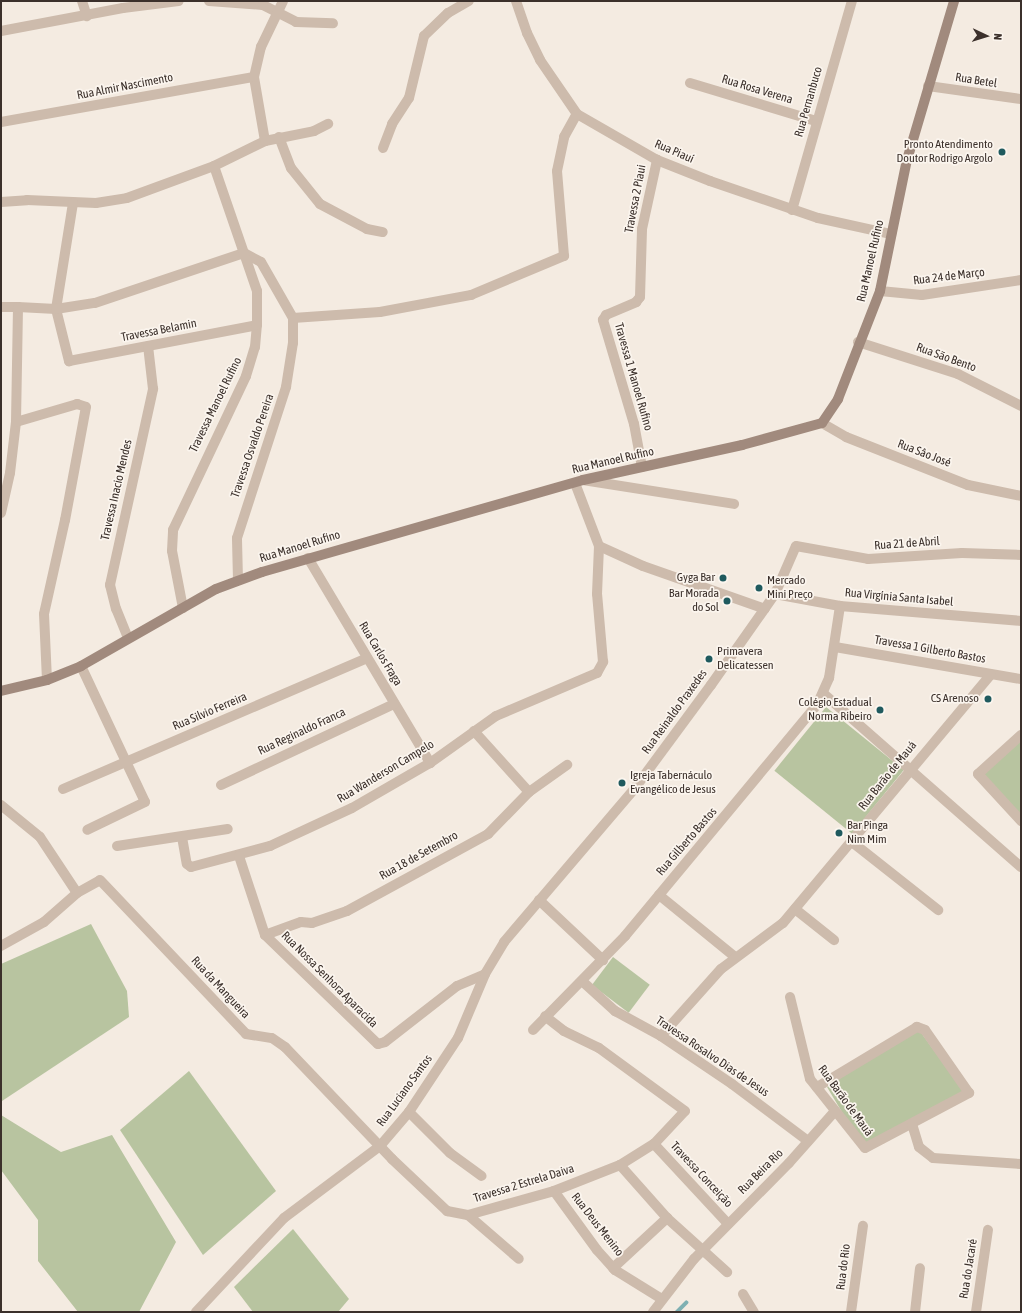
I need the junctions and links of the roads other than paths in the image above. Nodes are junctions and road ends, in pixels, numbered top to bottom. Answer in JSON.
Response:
{"nodes":[{"id":1,"x":82,"y":1,"type":"edge"},
{"id":2,"x":179,"y":1,"type":"edge"},
{"id":3,"x":209,"y":1,"type":"edge"},
{"id":4,"x":284,"y":1,"type":"edge"},
{"id":5,"x":469,"y":1,"type":"edge"},
{"id":6,"x":516,"y":1,"type":"edge"},
{"id":7,"x":852,"y":1,"type":"edge"},
{"id":8,"x":954,"y":1,"type":"edge"},
{"id":9,"x":278,"y":14,"type":"junction"},
{"id":10,"x":87,"y":16,"type":"junction"},
{"id":11,"x":333,"y":23,"type":"dead end"},
{"id":12,"x":1,"y":31,"type":"edge"},
{"id":13,"x":254,"y":77,"type":"junction"},
{"id":14,"x":690,"y":83,"type":"dead end"},
{"id":15,"x":928,"y":86,"type":"junction"},
{"id":16,"x":1021,"y":99,"type":"edge"},
{"id":17,"x":577,"y":114,"type":"junction"},
{"id":18,"x":1,"y":122,"type":"edge"},
{"id":19,"x":816,"y":122,"type":"junction"},
{"id":20,"x":328,"y":124,"type":"dead end"},
{"id":21,"x":279,"y":137,"type":"junction"},
{"id":22,"x":265,"y":141,"type":"junction"},
{"id":23,"x":383,"y":148,"type":"dead end"},
{"id":24,"x":656,"y":160,"type":"junction"},
{"id":25,"x":214,"y":166,"type":"junction"},
{"id":26,"x":1,"y":195,"type":"edge"},
{"id":27,"x":1,"y":202,"type":"edge"},
{"id":28,"x":73,"y":203,"type":"junction"},
{"id":29,"x":792,"y":210,"type":"junction"},
{"id":30,"x":383,"y":232,"type":"dead end"},
{"id":31,"x":891,"y":234,"type":"junction"},
{"id":32,"x":244,"y":253,"type":"junction"},
{"id":33,"x":1021,"y":280,"type":"edge"},
{"id":34,"x":880,"y":291,"type":"junction"},
{"id":35,"x":1,"y":307,"type":"edge"},
{"id":36,"x":18,"y":307,"type":"junction"},
{"id":37,"x":56,"y":309,"type":"junction"},
{"id":38,"x":604,"y":317,"type":"joint"},
{"id":39,"x":293,"y":318,"type":"junction"},
{"id":40,"x":257,"y":325,"type":"junction"},
{"id":41,"x":858,"y":342,"type":"junction"},
{"id":42,"x":148,"y":346,"type":"junction"},
{"id":43,"x":1021,"y":406,"type":"edge"},
{"id":44,"x":16,"y":422,"type":"junction"},
{"id":45,"x":822,"y":423,"type":"junction"},
{"id":46,"x":642,"y":467,"type":"junction"},
{"id":47,"x":579,"y":482,"type":"junction"},
{"id":48,"x":1021,"y":496,"type":"edge"},
{"id":49,"x":734,"y":504,"type":"dead end"},
{"id":50,"x":1,"y":513,"type":"edge"},
{"id":51,"x":599,"y":546,"type":"junction"},
{"id":52,"x":796,"y":546,"type":"joint"},
{"id":53,"x":1021,"y":555,"type":"edge"},
{"id":54,"x":308,"y":558,"type":"junction"},
{"id":55,"x":238,"y":580,"type":"junction"},
{"id":56,"x":775,"y":594,"type":"junction"},
{"id":57,"x":840,"y":606,"type":"junction"},
{"id":58,"x":182,"y":608,"type":"junction"},
{"id":59,"x":765,"y":609,"type":"junction"},
{"id":60,"x":1021,"y":621,"type":"edge"},
{"id":61,"x":128,"y":638,"type":"junction"},
{"id":62,"x":835,"y":647,"type":"junction"},
{"id":63,"x":367,"y":658,"type":"junction"},
{"id":64,"x":82,"y":666,"type":"junction"},
{"id":65,"x":991,"y":674,"type":"junction"},
{"id":66,"x":1021,"y":679,"type":"edge"},
{"id":67,"x":47,"y":680,"type":"junction"},
{"id":68,"x":1,"y":691,"type":"edge"},
{"id":69,"x":824,"y":694,"type":"junction"},
{"id":70,"x":394,"y":704,"type":"junction"},
{"id":71,"x":474,"y":731,"type":"junction"},
{"id":72,"x":1021,"y":735,"type":"edge"},
{"id":73,"x":127,"y":761,"type":"junction"},
{"id":74,"x":430,"y":763,"type":"junction"},
{"id":75,"x":567,"y":765,"type":"dead end"},
{"id":76,"x":910,"y":767,"type":"junction"},
{"id":77,"x":221,"y":785,"type":"dead end"},
{"id":78,"x":63,"y":788,"type":"dead end"},
{"id":79,"x":529,"y":792,"type":"junction"},
{"id":80,"x":1,"y":805,"type":"edge"},
{"id":81,"x":1021,"y":822,"type":"edge"},
{"id":82,"x":228,"y":829,"type":"dead end"},
{"id":83,"x":87,"y":830,"type":"dead end"},
{"id":84,"x":182,"y":837,"type":"junction"},
{"id":85,"x":852,"y":842,"type":"junction"},
{"id":86,"x":117,"y":846,"type":"dead end"},
{"id":87,"x":239,"y":856,"type":"junction"},
{"id":88,"x":1021,"y":867,"type":"edge"},
{"id":89,"x":77,"y":893,"type":"junction"},
{"id":90,"x":659,"y":895,"type":"junction"},
{"id":91,"x":539,"y":900,"type":"junction"},
{"id":92,"x":795,"y":909,"type":"junction"},
{"id":93,"x":938,"y":910,"type":"dead end"},
{"id":94,"x":265,"y":935,"type":"junction"},
{"id":95,"x":834,"y":940,"type":"dead end"},
{"id":96,"x":1,"y":946,"type":"edge"},
{"id":97,"x":735,"y":956,"type":"junction"},
{"id":98,"x":603,"y":960,"type":"junction"},
{"id":99,"x":485,"y":974,"type":"junction"},
{"id":100,"x":582,"y":981,"type":"junction"},
{"id":101,"x":790,"y":997,"type":"dead end"},
{"id":102,"x":546,"y":1016,"type":"junction"},
{"id":103,"x":532,"y":1030,"type":"dead end"},
{"id":104,"x":661,"y":1036,"type":"junction"},
{"id":105,"x":817,"y":1087,"type":"junction"},
{"id":106,"x":409,"y":1112,"type":"junction"},
{"id":107,"x":835,"y":1112,"type":"junction"},
{"id":108,"x":912,"y":1124,"type":"junction"},
{"id":109,"x":808,"y":1141,"type":"junction"},
{"id":110,"x":654,"y":1144,"type":"junction"},
{"id":111,"x":380,"y":1146,"type":"junction"},
{"id":112,"x":1021,"y":1164,"type":"edge"},
{"id":113,"x":620,"y":1165,"type":"junction"},
{"id":114,"x":482,"y":1176,"type":"dead end"},
{"id":115,"x":554,"y":1191,"type":"junction"},
{"id":116,"x":468,"y":1215,"type":"junction"},
{"id":117,"x":667,"y":1218,"type":"junction"},
{"id":118,"x":728,"y":1224,"type":"junction"},
{"id":119,"x":862,"y":1226,"type":"dead end"},
{"id":120,"x":988,"y":1230,"type":"dead end"},
{"id":121,"x":703,"y":1250,"type":"junction"},
{"id":122,"x":519,"y":1258,"type":"dead end"},
{"id":123,"x":613,"y":1268,"type":"junction"},
{"id":124,"x":920,"y":1268,"type":"dead end"},
{"id":125,"x":727,"y":1272,"type":"dead end"},
{"id":126,"x":743,"y":1294,"type":"dead end"},
{"id":127,"x":662,"y":1298,"type":"junction"},
{"id":128,"x":196,"y":1312,"type":"edge"},
{"id":129,"x":653,"y":1312,"type":"edge"},
{"id":130,"x":754,"y":1312,"type":"edge"},
{"id":131,"x":852,"y":1312,"type":"edge"},
{"id":132,"x":915,"y":1312,"type":"edge"},
{"id":133,"x":976,"y":1312,"type":"edge"}],
"edges":[{"from":1,"to":10,"type":"street"},
{"from":2,"to":10,"type":"street"},
{"from":3,"to":9,"type":"street"},
{"from":4,"to":9,"type":"street"},
{"from":5,"to":23,"type":"street"},
{"from":6,"to":17,"type":"street","name":"Rua Piauí"},
{"from":7,"to":19,"type":"street","name":"Rua Pernanbuco"},
{"from":8,"to":15,"type":"main road","name":"Rua Manoel Rufino"},
{"from":9,"to":11,"type":"street"},
{"from":9,"to":13,"type":"street"},
{"from":10,"to":12,"type":"street"},
{"from":13,"to":18,"type":"street","name":"Rua Almir Nascimento"},
{"from":13,"to":22,"type":"street"},
{"from":14,"to":19,"type":"street","name":"Rua Rosa Verena"},
{"from":15,"to":16,"type":"street","name":"Rua Betel"},
{"from":15,"to":31,"type":"main road","name":"Rua Manoel Rufino"},
{"from":17,"to":24,"type":"street","name":"Rua Piauí"},
{"from":17,"to":39,"type":"street"},
{"from":19,"to":29,"type":"street","name":"Rua Pernanbuco"},
{"from":20,"to":21,"type":"street"},
{"from":21,"to":22,"type":"street"},
{"from":21,"to":30,"type":"street"},
{"from":22,"to":25,"type":"street"},
{"from":24,"to":29,"type":"street","name":"Rua Piauí"},
{"from":24,"to":38,"type":"street","name":"Travessa 2 Piaui"},
{"from":25,"to":28,"type":"street"},
{"from":25,"to":32,"type":"street","name":"Travessa Manoel Rufino"},
{"from":26,"to":27,"type":"street"},
{"from":27,"to":28,"type":"street"},
{"from":28,"to":37,"type":"street"},
{"from":29,"to":31,"type":"street","name":"Rua Piauí"},
{"from":31,"to":34,"type":"main road","name":"Rua Manoel Rufino"},
{"from":32,"to":37,"type":"street"},
{"from":32,"to":39,"type":"street"},
{"from":32,"to":40,"type":"street","name":"Travessa Manoel Rufino"},
{"from":33,"to":34,"type":"street","name":"Rua 24 de Março"},
{"from":34,"to":41,"type":"main road","name":"Rua Manoel Rufino"},
{"from":35,"to":36,"type":"street"},
{"from":36,"to":37,"type":"street"},
{"from":36,"to":44,"type":"street"},
{"from":37,"to":42,"type":"street","name":"Travessa Belamin"},
{"from":38,"to":46,"type":"street","name":"Travessa 1 Manoel Rufino"},
{"from":39,"to":55,"type":"street","name":"Travessa Osvaldo Pereira"},
{"from":40,"to":42,"type":"street","name":"Travessa Belamin"},
{"from":40,"to":58,"type":"street","name":"Travessa Manoel Rufino"},
{"from":41,"to":43,"type":"street","name":"Rua São Bento"},
{"from":41,"to":45,"type":"main road","name":"Rua Manoel Rufino"},
{"from":42,"to":61,"type":"street","name":"Travessa Inacio Mendes"},
{"from":44,"to":50,"type":"street"},
{"from":44,"to":67,"type":"street"},
{"from":45,"to":46,"type":"main road","name":"Rua Manoel Rufino"},
{"from":45,"to":48,"type":"street","name":"Rua Sâo José"},
{"from":46,"to":47,"type":"main road","name":"Rua Manoel Rufino"},
{"from":47,"to":49,"type":"street"},
{"from":47,"to":51,"type":"street"},
{"from":47,"to":54,"type":"main road","name":"Rua Manoel Rufino"},
{"from":51,"to":59,"type":"street"},
{"from":51,"to":71,"type":"street","name":"Rua Wanderson Campelo"},
{"from":52,"to":53,"type":"street","name":"Rua 21 de Abril"},
{"from":52,"to":56,"type":"street","name":"Rua Reinaldo Praxedes"},
{"from":54,"to":55,"type":"main road","name":"Rua Manoel Rufino"},
{"from":54,"to":63,"type":"street","name":"Rua Carlos Fraga"},
{"from":55,"to":58,"type":"main road","name":"Rua Manoel Rufino"},
{"from":56,"to":57,"type":"street","name":"Rua Virgínia Santa Isabel"},
{"from":56,"to":59,"type":"street","name":"Rua Reinaldo Praxedes"},
{"from":57,"to":60,"type":"street","name":"Rua Virgínia Santa Isabel"},
{"from":57,"to":62,"type":"street","name":"Rua Gilberto Bastos"},
{"from":58,"to":61,"type":"main road","name":"Rua Manoel Rufino"},
{"from":59,"to":91,"type":"street","name":"Rua Reinaldo Praxedes"},
{"from":61,"to":64,"type":"main road","name":"Rua Manoel Rufino"},
{"from":62,"to":65,"type":"street","name":"Travessa 1 Gilberto Bastos"},
{"from":62,"to":69,"type":"street","name":"Rua Gilberto Bastos"},
{"from":63,"to":70,"type":"street","name":"Rua Carlos Fraga"},
{"from":63,"to":73,"type":"street","name":"Rua Silvio Ferreira"},
{"from":64,"to":67,"type":"main road","name":"Rua Manoel Rufino"},
{"from":64,"to":73,"type":"street"},
{"from":65,"to":66,"type":"street","name":"Travessa 1 Gilberto Bastos"},
{"from":65,"to":76,"type":"street","name":"Rua Barão de Mauá"},
{"from":67,"to":68,"type":"main road","name":"Rua Manoel Rufino"},
{"from":69,"to":76,"type":"street"},
{"from":69,"to":90,"type":"street","name":"Rua Gilberto Bastos"},
{"from":70,"to":74,"type":"street","name":"Rua Carlos Fraga"},
{"from":70,"to":77,"type":"street","name":"Rua Reginaldo Franca"},
{"from":71,"to":74,"type":"street","name":"Rua Wanderson Campelo"},
{"from":71,"to":79,"type":"street"},
{"from":72,"to":81,"type":"street"},
{"from":73,"to":78,"type":"street","name":"Rua Silvio Ferreira"},
{"from":73,"to":83,"type":"street"},
{"from":74,"to":87,"type":"street","name":"Rua Wanderson Campelo"},
{"from":75,"to":79,"type":"street","name":"Rua 18 de Setembro"},
{"from":76,"to":85,"type":"street","name":"Rua Barão de Mauá"},
{"from":76,"to":88,"type":"street"},
{"from":79,"to":94,"type":"street","name":"Rua 18 de Setembro"},
{"from":80,"to":89,"type":"street"},
{"from":82,"to":84,"type":"street"},
{"from":84,"to":86,"type":"street"},
{"from":84,"to":87,"type":"street","name":"Rua Wanderson Campelo"},
{"from":85,"to":92,"type":"street","name":"Rua Barão de Mauá"},
{"from":85,"to":93,"type":"street"},
{"from":87,"to":94,"type":"street","name":"Rua Nossa Senhora Aparacida"},
{"from":89,"to":96,"type":"street"},
{"from":89,"to":111,"type":"street","name":"Rua da Mangueira"},
{"from":90,"to":97,"type":"street"},
{"from":90,"to":98,"type":"street","name":"Rua Gilberto Bastos"},
{"from":91,"to":98,"type":"street"},
{"from":91,"to":99,"type":"street","name":"Rua Luciano Santos"},
{"from":92,"to":95,"type":"street"},
{"from":92,"to":97,"type":"street","name":"Rua Barão de Mauá"},
{"from":94,"to":99,"type":"street","name":"Rua Nossa Senhora Aparacida"},
{"from":97,"to":104,"type":"street","name":"Rua Barão de Mauá"},
{"from":98,"to":100,"type":"street","name":"Rua Gilberto Bastos"},
{"from":99,"to":106,"type":"street","name":"Rua Luciano Santos"},
{"from":100,"to":102,"type":"street","name":"Rua Gilberto Bastos"},
{"from":100,"to":104,"type":"street","name":"Travessa Rosalvo Dias de Jesus"},
{"from":101,"to":105,"type":"street","name":"Rua Barão de Mauá"},
{"from":102,"to":103,"type":"street","name":"Rua Gilberto Bastos"},
{"from":102,"to":110,"type":"street","name":"Travessa 2 Estrela Daiva"},
{"from":104,"to":109,"type":"street","name":"Travessa Rosalvo Dias de Jesus"},
{"from":105,"to":107,"type":"street","name":"Rua Barão de Mauá"},
{"from":105,"to":108,"type":"street"},
{"from":106,"to":111,"type":"street","name":"Rua Luciano Santos"},
{"from":106,"to":114,"type":"street"},
{"from":107,"to":108,"type":"street","name":"Rua Barão de Mauá"},
{"from":107,"to":109,"type":"street","name":"Rua Beira Rio"},
{"from":108,"to":112,"type":"street"},
{"from":109,"to":118,"type":"street","name":"Rua Beira Rio"},
{"from":110,"to":113,"type":"street","name":"Travessa 2 Estrela Daiva"},
{"from":110,"to":118,"type":"street","name":"Travessa Conceição"},
{"from":111,"to":116,"type":"street","name":"Rua da Mangueira"},
{"from":111,"to":128,"type":"street","name":"Rua Luciano Santos"},
{"from":113,"to":115,"type":"street","name":"Travessa 2 Estrela Daiva"},
{"from":113,"to":117,"type":"street"},
{"from":115,"to":116,"type":"street","name":"Travessa 2 Estrela Daiva"},
{"from":115,"to":123,"type":"street","name":"Rua Deus Menino"},
{"from":116,"to":122,"type":"street"},
{"from":117,"to":121,"type":"street"},
{"from":117,"to":123,"type":"street"},
{"from":118,"to":121,"type":"street","name":"Rua Beira Rio"},
{"from":119,"to":131,"type":"street","name":"Rua do Rio"},
{"from":120,"to":133,"type":"street","name":"Rua do Jacaré"},
{"from":121,"to":125,"type":"street"},
{"from":121,"to":127,"type":"street","name":"Rua Beira Rio"},
{"from":123,"to":127,"type":"street","name":"Rua Deus Menino"},
{"from":124,"to":132,"type":"street"},
{"from":126,"to":130,"type":"street"},
{"from":127,"to":129,"type":"street","name":"Rua Beira Rio"}]}
